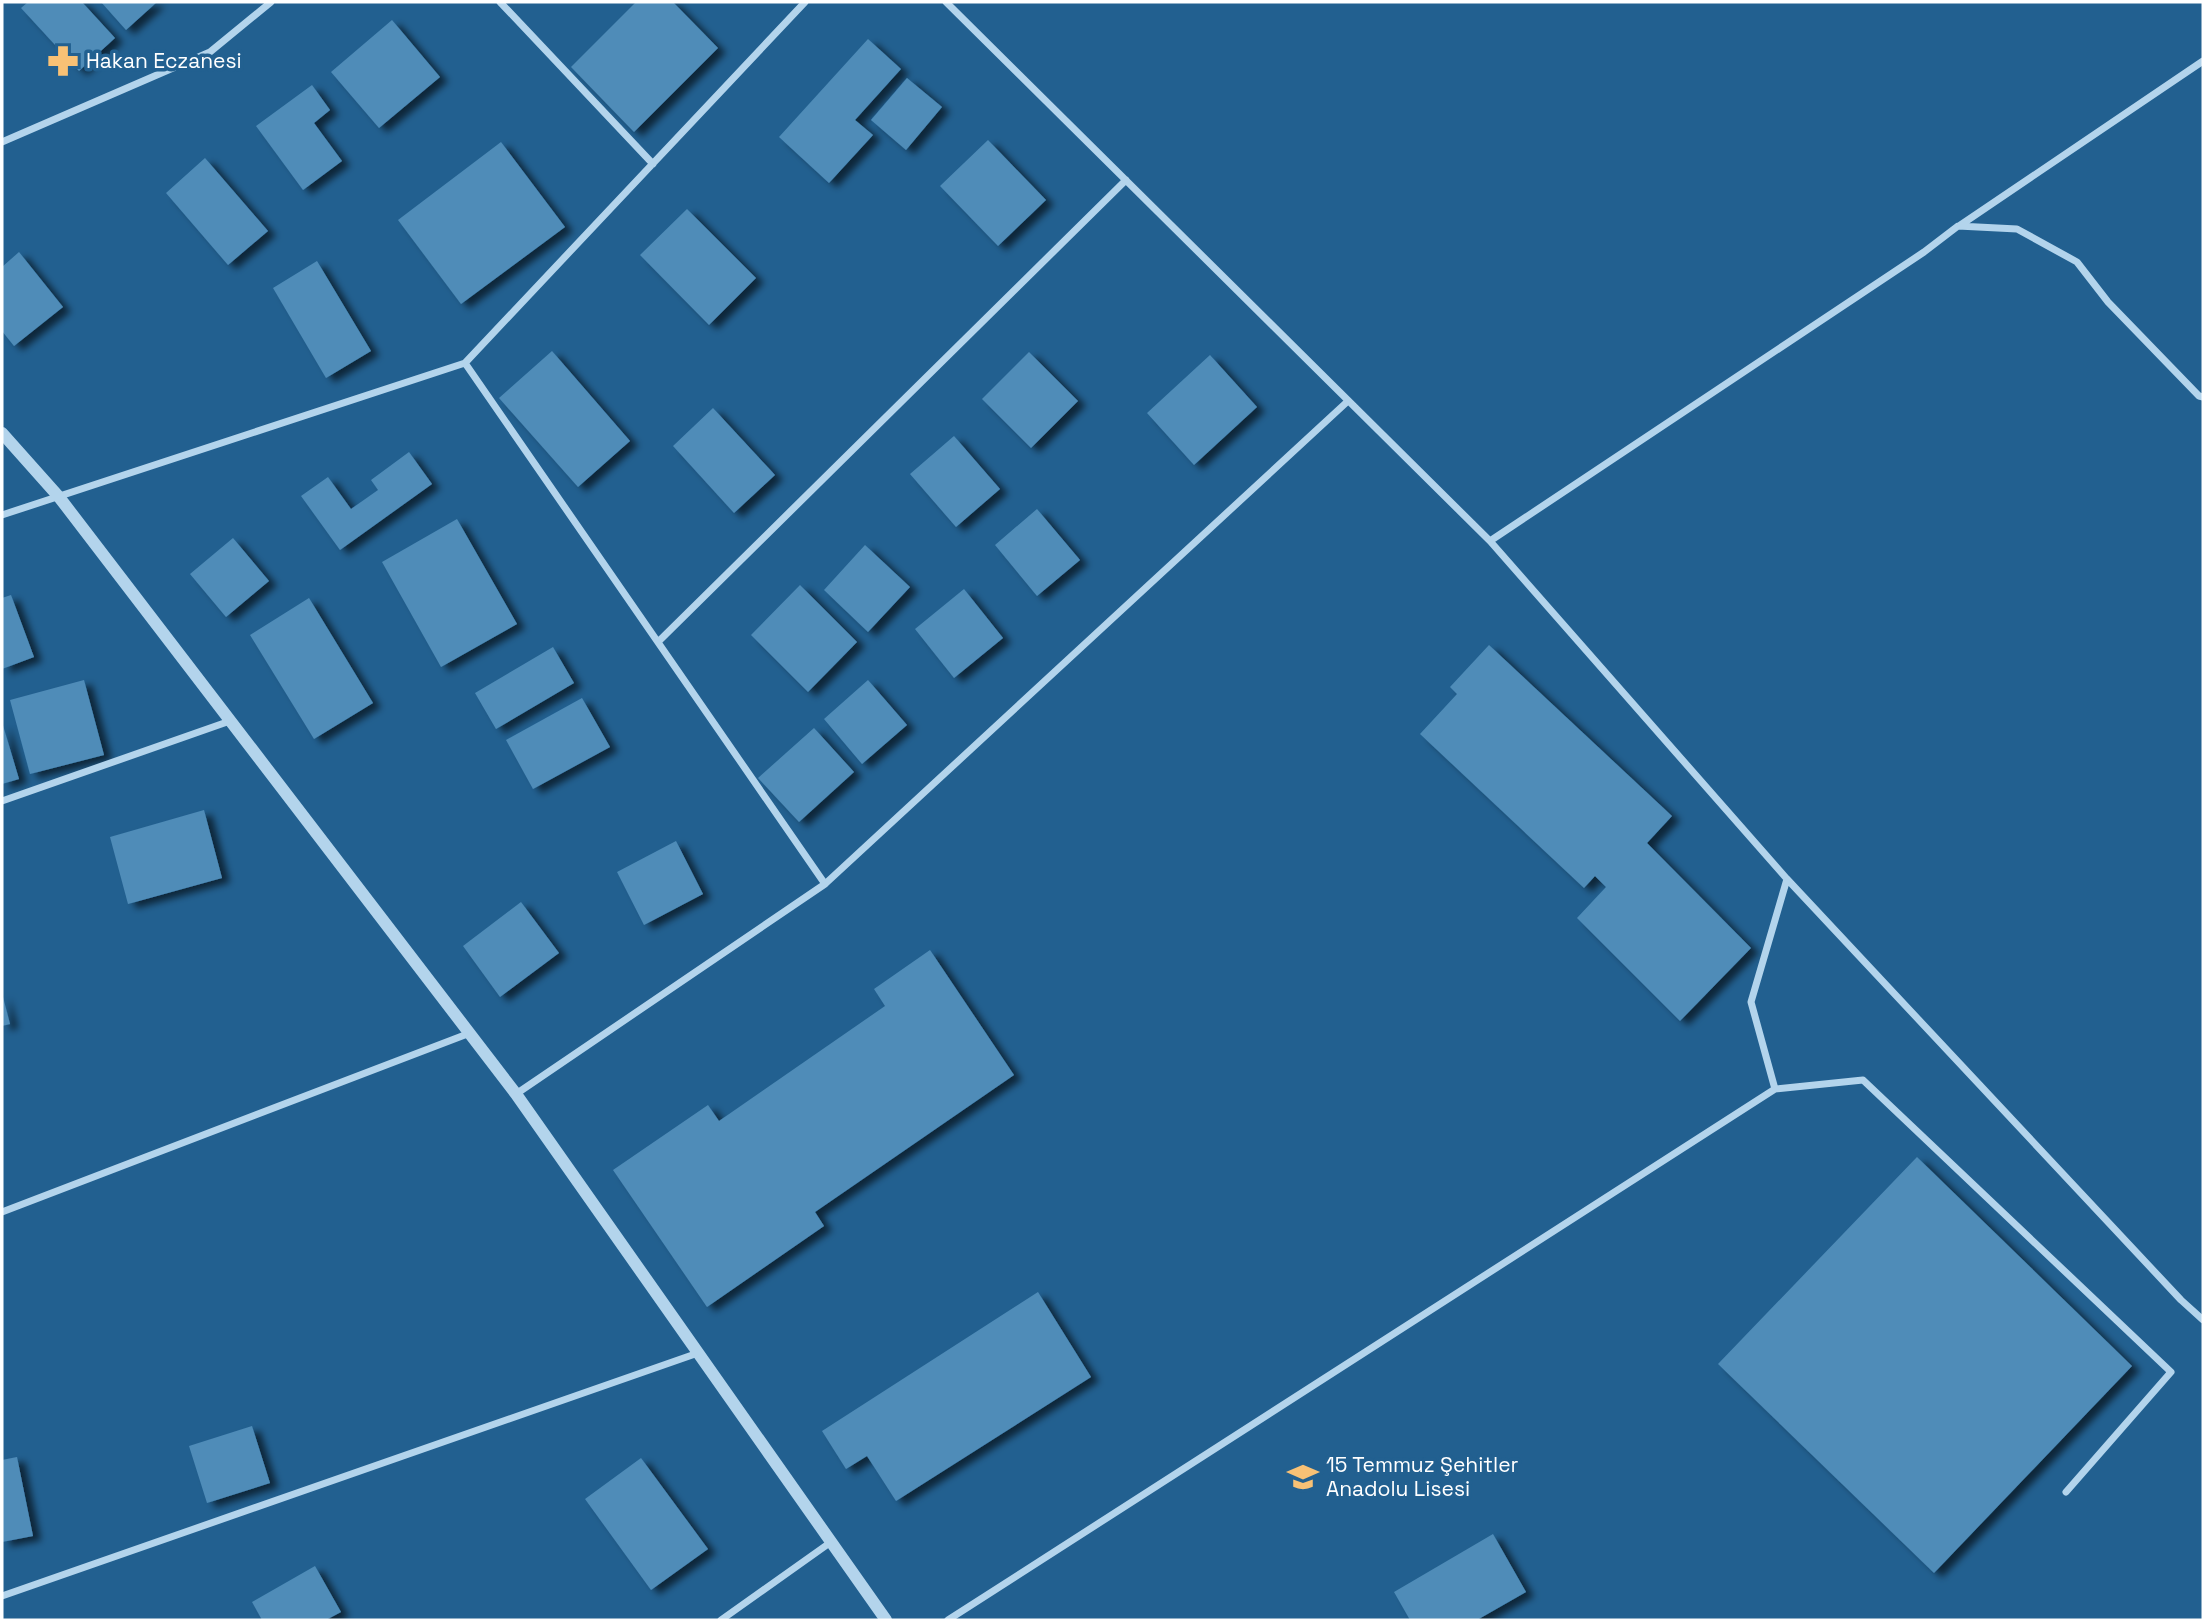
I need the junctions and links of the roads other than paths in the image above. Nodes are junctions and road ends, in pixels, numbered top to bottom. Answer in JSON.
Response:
{"nodes":[{"id":1,"x":271,"y":2,"type":"edge"},
{"id":2,"x":500,"y":2,"type":"edge"},
{"id":3,"x":805,"y":2,"type":"edge"},
{"id":4,"x":946,"y":2,"type":"edge"},
{"id":5,"x":2203,"y":61,"type":"edge"},
{"id":6,"x":2,"y":142,"type":"edge"},
{"id":7,"x":653,"y":164,"type":"junction"},
{"id":8,"x":1126,"y":180,"type":"junction"},
{"id":9,"x":1958,"y":226,"type":"junction"},
{"id":10,"x":464,"y":363,"type":"junction"},
{"id":11,"x":2203,"y":397,"type":"edge"},
{"id":12,"x":1348,"y":401,"type":"junction"},
{"id":13,"x":2,"y":433,"type":"edge"},
{"id":14,"x":59,"y":496,"type":"junction"},
{"id":15,"x":2,"y":515,"type":"edge"},
{"id":16,"x":1490,"y":541,"type":"junction"},
{"id":17,"x":658,"y":642,"type":"junction"},
{"id":18,"x":230,"y":721,"type":"junction"},
{"id":19,"x":2,"y":801,"type":"edge"},
{"id":20,"x":1787,"y":879,"type":"junction"},
{"id":21,"x":825,"y":884,"type":"junction"},
{"id":22,"x":470,"y":1033,"type":"junction"},
{"id":23,"x":1775,"y":1089,"type":"junction"},
{"id":24,"x":516,"y":1094,"type":"junction"},
{"id":25,"x":2,"y":1212,"type":"edge"},
{"id":26,"x":2203,"y":1320,"type":"edge"},
{"id":27,"x":698,"y":1353,"type":"junction"},
{"id":28,"x":2066,"y":1492,"type":"dead end"},
{"id":29,"x":831,"y":1542,"type":"junction"},
{"id":30,"x":2,"y":1596,"type":"edge"},
{"id":31,"x":721,"y":1620,"type":"edge"},
{"id":32,"x":886,"y":1620,"type":"edge"},
{"id":33,"x":948,"y":1620,"type":"edge"}],
"edges":[{"from":1,"to":6,"type":"street"},
{"from":2,"to":7,"type":"street"},
{"from":3,"to":7,"type":"street"},
{"from":4,"to":8,"type":"street"},
{"from":5,"to":9,"type":"street"},
{"from":7,"to":10,"type":"street"},
{"from":8,"to":12,"type":"street"},
{"from":8,"to":17,"type":"street"},
{"from":9,"to":11,"type":"street"},
{"from":9,"to":16,"type":"street"},
{"from":10,"to":14,"type":"street"},
{"from":10,"to":17,"type":"street"},
{"from":12,"to":16,"type":"street"},
{"from":12,"to":21,"type":"street"},
{"from":13,"to":14,"type":"street"},
{"from":14,"to":15,"type":"street"},
{"from":14,"to":18,"type":"street"},
{"from":16,"to":20,"type":"street"},
{"from":17,"to":21,"type":"street"},
{"from":18,"to":19,"type":"street"},
{"from":18,"to":22,"type":"street"},
{"from":20,"to":23,"type":"street"},
{"from":20,"to":26,"type":"street"},
{"from":21,"to":24,"type":"street"},
{"from":22,"to":24,"type":"street"},
{"from":22,"to":25,"type":"street"},
{"from":23,"to":28,"type":"street"},
{"from":23,"to":33,"type":"street"},
{"from":24,"to":27,"type":"street"},
{"from":27,"to":29,"type":"street"},
{"from":27,"to":30,"type":"street"},
{"from":29,"to":31,"type":"street"},
{"from":29,"to":32,"type":"street"}]}
